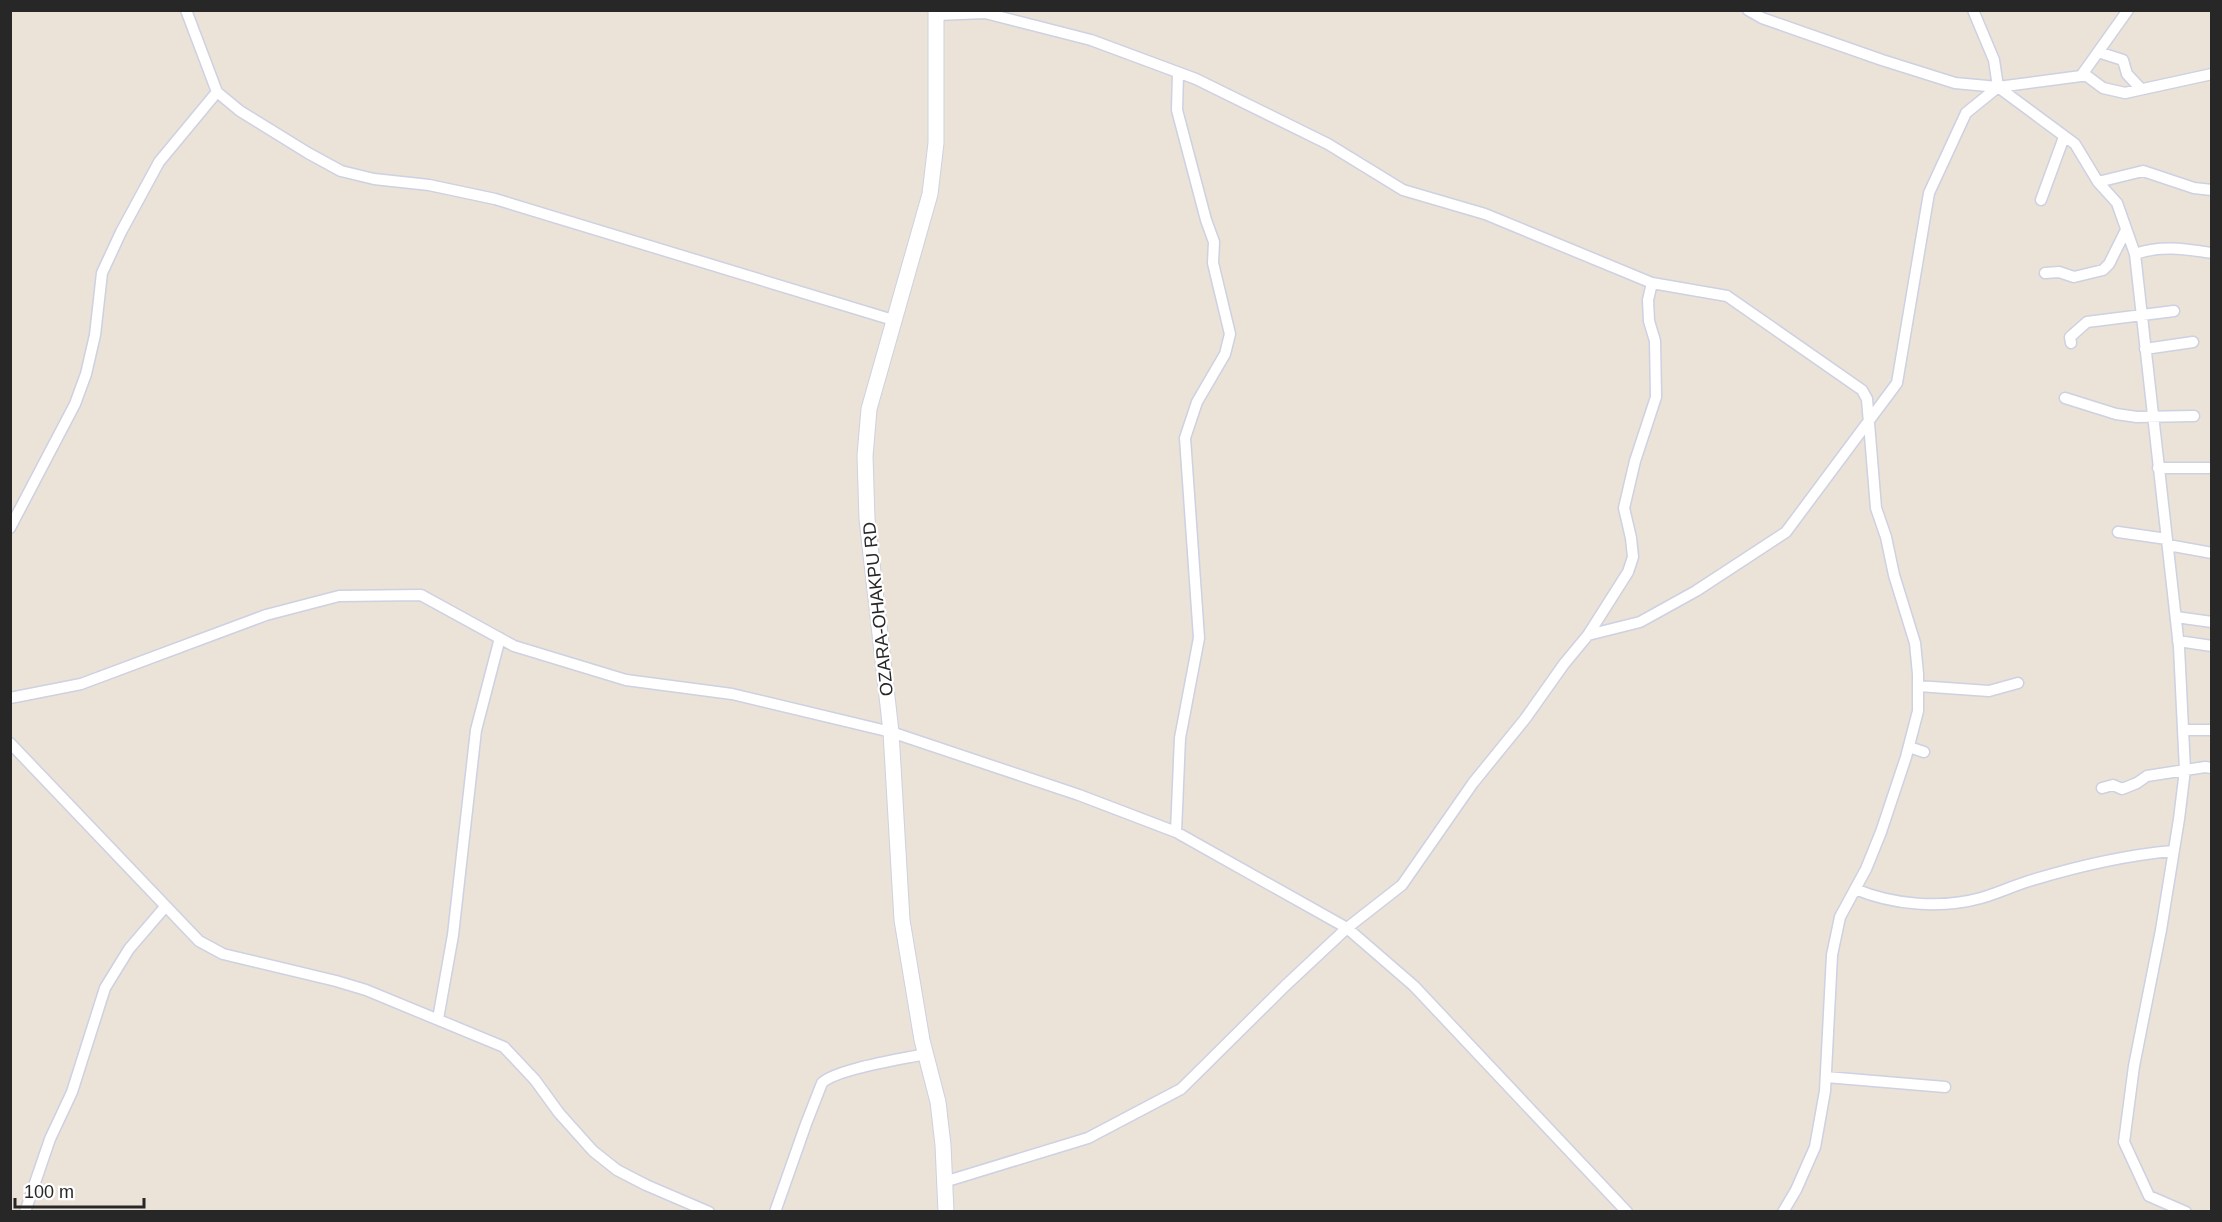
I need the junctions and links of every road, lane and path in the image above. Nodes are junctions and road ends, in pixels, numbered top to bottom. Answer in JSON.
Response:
{"nodes":[{"id":1,"x":186,"y":10,"type":"edge"},
{"id":2,"x":1748,"y":10,"type":"edge"},
{"id":3,"x":1973,"y":10,"type":"edge"},
{"id":4,"x":2128,"y":10,"type":"edge"},
{"id":5,"x":936,"y":13,"type":"edge"},
{"id":6,"x":2098,"y":52,"type":"junction"},
{"id":7,"x":1178,"y":73,"type":"junction"},
{"id":8,"x":2211,"y":74,"type":"edge"},
{"id":9,"x":2081,"y":75,"type":"junction"},
{"id":10,"x":1998,"y":87,"type":"junction"},
{"id":11,"x":2141,"y":89,"type":"junction"},
{"id":12,"x":217,"y":92,"type":"junction"},
{"id":13,"x":2064,"y":137,"type":"junction"},
{"id":14,"x":2098,"y":182,"type":"junction"},
{"id":15,"x":2211,"y":190,"type":"edge"},
{"id":16,"x":2041,"y":200,"type":"dead end"},
{"id":17,"x":2126,"y":230,"type":"junction"},
{"id":18,"x":2211,"y":253,"type":"edge"},
{"id":19,"x":2135,"y":254,"type":"junction"},
{"id":20,"x":2045,"y":273,"type":"dead end"},
{"id":21,"x":1653,"y":283,"type":"junction"},
{"id":22,"x":2174,"y":311,"type":"dead end"},
{"id":23,"x":2141,"y":316,"type":"junction"},
{"id":24,"x":893,"y":320,"type":"junction"},
{"id":25,"x":2193,"y":342,"type":"dead end"},
{"id":26,"x":2071,"y":343,"type":"dead end"},
{"id":27,"x":2145,"y":349,"type":"junction"},
{"id":28,"x":2065,"y":398,"type":"dead end"},
{"id":29,"x":2152,"y":415,"type":"junction"},
{"id":30,"x":2194,"y":416,"type":"dead end"},
{"id":31,"x":1869,"y":421,"type":"junction"},
{"id":32,"x":2158,"y":468,"type":"junction"},
{"id":33,"x":2211,"y":468,"type":"edge"},
{"id":34,"x":10,"y":528,"type":"edge"},
{"id":35,"x":2118,"y":532,"type":"dead end"},
{"id":36,"x":2168,"y":542,"type":"junction"},
{"id":37,"x":2211,"y":553,"type":"edge"},
{"id":38,"x":2176,"y":617,"type":"junction"},
{"id":39,"x":2211,"y":622,"type":"edge"},
{"id":40,"x":1588,"y":635,"type":"junction"},
{"id":41,"x":500,"y":638,"type":"junction"},
{"id":42,"x":2178,"y":641,"type":"junction"},
{"id":43,"x":2211,"y":646,"type":"edge"},
{"id":44,"x":2018,"y":682,"type":"dead end"},
{"id":45,"x":1918,"y":686,"type":"junction"},
{"id":46,"x":10,"y":698,"type":"edge"},
{"id":47,"x":2183,"y":730,"type":"junction"},
{"id":48,"x":2210,"y":730,"type":"edge"},
{"id":49,"x":891,"y":732,"type":"junction"},
{"id":50,"x":10,"y":743,"type":"edge"},
{"id":51,"x":1909,"y":747,"type":"junction"},
{"id":52,"x":1924,"y":752,"type":"dead end"},
{"id":53,"x":2211,"y":768,"type":"edge"},
{"id":54,"x":2185,"y":771,"type":"junction"},
{"id":55,"x":2102,"y":788,"type":"dead end"},
{"id":56,"x":1176,"y":832,"type":"junction"},
{"id":57,"x":2173,"y":851,"type":"junction"},
{"id":58,"x":1855,"y":889,"type":"junction"},
{"id":59,"x":165,"y":907,"type":"junction"},
{"id":60,"x":1347,"y":928,"type":"junction"},
{"id":61,"x":438,"y":1019,"type":"junction"},
{"id":62,"x":925,"y":1054,"type":"junction"},
{"id":63,"x":1826,"y":1077,"type":"junction"},
{"id":64,"x":1945,"y":1087,"type":"dead end"},
{"id":65,"x":944,"y":1182,"type":"junction"},
{"id":66,"x":25,"y":1212,"type":"edge"},
{"id":67,"x":709,"y":1212,"type":"edge"},
{"id":68,"x":776,"y":1212,"type":"edge"},
{"id":69,"x":946,"y":1212,"type":"edge"},
{"id":70,"x":1628,"y":1212,"type":"edge"},
{"id":71,"x":1783,"y":1212,"type":"edge"},
{"id":72,"x":2186,"y":1212,"type":"edge"}],
"edges":[{"from":1,"to":12,"type":"street"},
{"from":2,"to":10,"type":"street"},
{"from":3,"to":10,"type":"street"},
{"from":4,"to":6,"type":"street"},
{"from":5,"to":7,"type":"street"},
{"from":5,"to":24,"type":"main road","name":"OZARA-OHAKPU RD"},
{"from":6,"to":9,"type":"street"},
{"from":6,"to":11,"type":"street"},
{"from":7,"to":21,"type":"street"},
{"from":7,"to":56,"type":"street"},
{"from":8,"to":11,"type":"street"},
{"from":9,"to":10,"type":"street"},
{"from":9,"to":11,"type":"street"},
{"from":10,"to":13,"type":"street"},
{"from":10,"to":31,"type":"street"},
{"from":12,"to":24,"type":"street"},
{"from":12,"to":34,"type":"street"},
{"from":13,"to":14,"type":"street"},
{"from":13,"to":16,"type":"street"},
{"from":14,"to":15,"type":"street"},
{"from":14,"to":17,"type":"street"},
{"from":17,"to":19,"type":"street"},
{"from":17,"to":20,"type":"street"},
{"from":18,"to":19,"type":"street"},
{"from":19,"to":23,"type":"street"},
{"from":21,"to":31,"type":"street"},
{"from":21,"to":40,"type":"street"},
{"from":22,"to":23,"type":"street"},
{"from":23,"to":26,"type":"street"},
{"from":23,"to":27,"type":"street"},
{"from":24,"to":49,"type":"main road","name":"OZARA-OHAKPU RD"},
{"from":25,"to":27,"type":"street"},
{"from":27,"to":29,"type":"street"},
{"from":28,"to":29,"type":"street"},
{"from":29,"to":30,"type":"street"},
{"from":29,"to":32,"type":"street"},
{"from":31,"to":40,"type":"street"},
{"from":31,"to":45,"type":"street"},
{"from":32,"to":33,"type":"street"},
{"from":32,"to":36,"type":"street"},
{"from":35,"to":36,"type":"street"},
{"from":36,"to":37,"type":"street"},
{"from":36,"to":38,"type":"street"},
{"from":38,"to":39,"type":"street"},
{"from":38,"to":42,"type":"street"},
{"from":40,"to":60,"type":"street"},
{"from":41,"to":46,"type":"street"},
{"from":41,"to":49,"type":"street"},
{"from":41,"to":61,"type":"street"},
{"from":42,"to":43,"type":"street"},
{"from":42,"to":47,"type":"street"},
{"from":44,"to":45,"type":"street"},
{"from":45,"to":51,"type":"street"},
{"from":47,"to":48,"type":"street"},
{"from":47,"to":54,"type":"street"},
{"from":49,"to":56,"type":"street"},
{"from":49,"to":62,"type":"main road","name":"OZARA-OHAKPU RD"},
{"from":50,"to":59,"type":"street"},
{"from":51,"to":52,"type":"street"},
{"from":51,"to":58,"type":"street"},
{"from":53,"to":54,"type":"street"},
{"from":54,"to":55,"type":"street"},
{"from":54,"to":57,"type":"street"},
{"from":56,"to":60,"type":"street"},
{"from":57,"to":58,"type":"street"},
{"from":57,"to":72,"type":"street"},
{"from":58,"to":63,"type":"street"},
{"from":59,"to":61,"type":"street"},
{"from":59,"to":66,"type":"street"},
{"from":60,"to":65,"type":"street"},
{"from":60,"to":70,"type":"street"},
{"from":61,"to":67,"type":"street"},
{"from":62,"to":65,"type":"main road","name":"OZARA-OHAKPU RD"},
{"from":62,"to":68,"type":"street"},
{"from":63,"to":64,"type":"street"},
{"from":63,"to":71,"type":"street"},
{"from":65,"to":69,"type":"main road","name":"OZARA-OHAKPU RD"}]}
